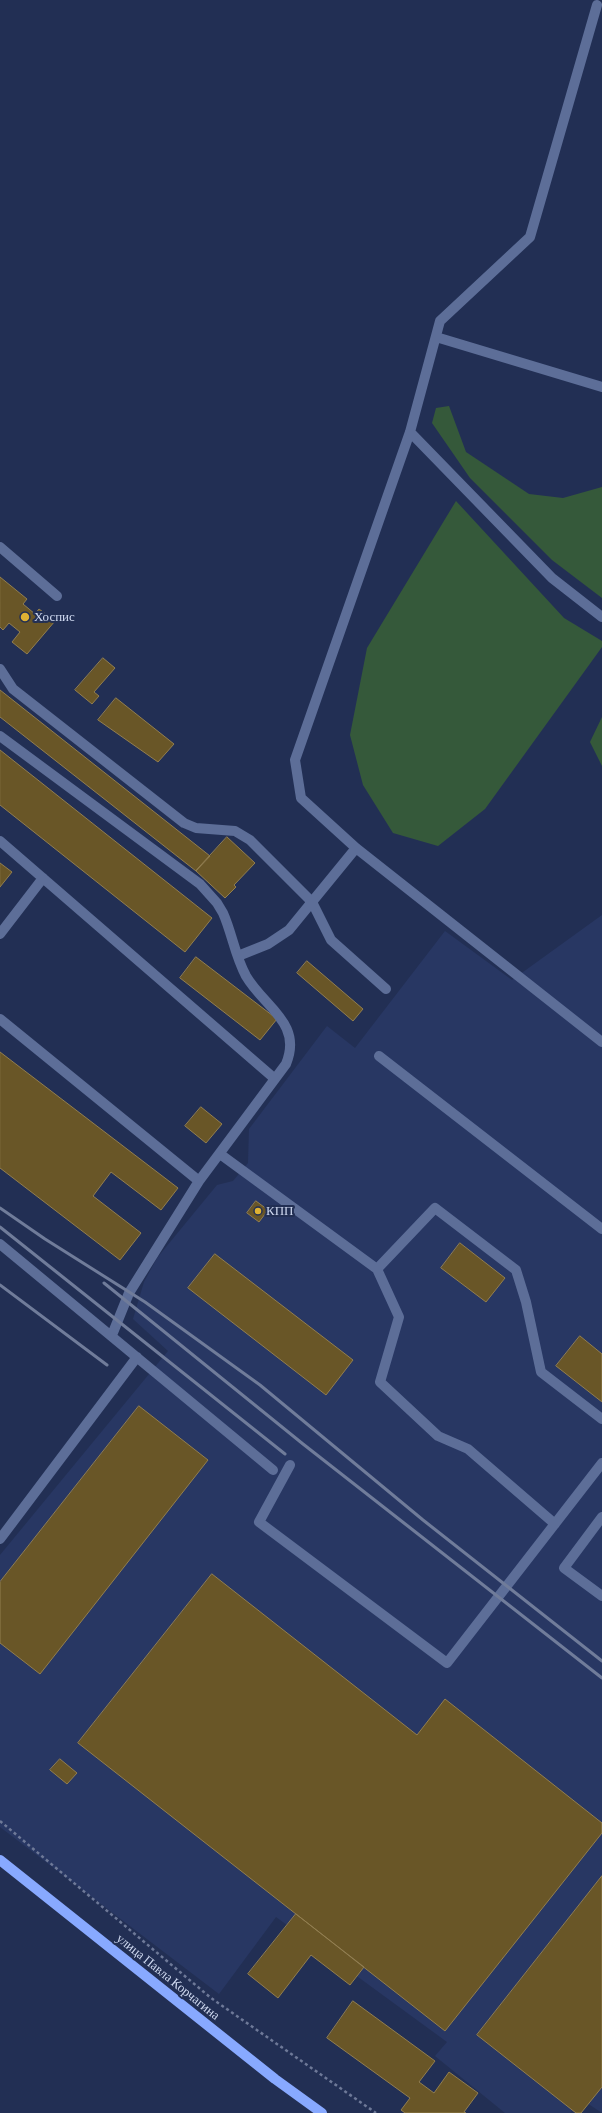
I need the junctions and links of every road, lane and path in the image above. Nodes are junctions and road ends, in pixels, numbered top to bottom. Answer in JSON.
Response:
{"nodes":[{"id":1,"x":597,"y":5,"type":"dead end"},
{"id":2,"x":436,"y":337,"type":"junction"},
{"id":3,"x":602,"y":387,"type":"edge"},
{"id":4,"x":410,"y":432,"type":"junction"},
{"id":5,"x":0,"y":547,"type":"edge"},
{"id":6,"x":57,"y":596,"type":"dead end"},
{"id":7,"x":602,"y":617,"type":"edge"},
{"id":8,"x":0,"y":669,"type":"edge"},
{"id":9,"x":0,"y":736,"type":"edge"},
{"id":10,"x":0,"y":841,"type":"edge"},
{"id":11,"x":356,"y":848,"type":"junction"},
{"id":12,"x":43,"y":878,"type":"junction"},
{"id":13,"x":312,"y":902,"type":"junction"},
{"id":14,"x":0,"y":934,"type":"edge"},
{"id":15,"x":238,"y":956,"type":"junction"},
{"id":16,"x":386,"y":989,"type":"dead end"},
{"id":17,"x":0,"y":1019,"type":"edge"},
{"id":18,"x":602,"y":1042,"type":"edge"},
{"id":19,"x":379,"y":1056,"type":"dead end"},
{"id":20,"x":275,"y":1079,"type":"junction"},
{"id":21,"x":220,"y":1154,"type":"junction"},
{"id":22,"x":199,"y":1181,"type":"junction"},
{"id":23,"x":602,"y":1230,"type":"edge"},
{"id":24,"x":0,"y":1244,"type":"edge"},
{"id":25,"x":377,"y":1269,"type":"junction"},
{"id":26,"x":112,"y":1335,"type":"junction"},
{"id":27,"x":137,"y":1357,"type":"junction"},
{"id":28,"x":602,"y":1419,"type":"edge"},
{"id":29,"x":602,"y":1462,"type":"edge"},
{"id":30,"x":290,"y":1465,"type":"dead end"},
{"id":31,"x":273,"y":1470,"type":"dead end"},
{"id":32,"x":602,"y":1517,"type":"edge"},
{"id":33,"x":555,"y":1524,"type":"junction"},
{"id":34,"x":0,"y":1539,"type":"edge"},
{"id":35,"x":602,"y":1596,"type":"edge"},
{"id":36,"x":0,"y":1821,"type":"edge"},
{"id":37,"x":0,"y":1860,"type":"edge"},
{"id":38,"x":322,"y":2113,"type":"edge"},
{"id":39,"x":376,"y":2113,"type":"edge"}],
"edges":[{"from":1,"to":2,"type":"street"},
{"from":2,"to":3,"type":"street"},
{"from":2,"to":4,"type":"street"},
{"from":4,"to":7,"type":"street"},
{"from":4,"to":11,"type":"street"},
{"from":5,"to":6,"type":"street"},
{"from":8,"to":13,"type":"street"},
{"from":9,"to":15,"type":"street"},
{"from":10,"to":12,"type":"street"},
{"from":11,"to":13,"type":"street"},
{"from":11,"to":18,"type":"street"},
{"from":12,"to":14,"type":"street"},
{"from":12,"to":20,"type":"street"},
{"from":13,"to":15,"type":"street"},
{"from":13,"to":16,"type":"street"},
{"from":15,"to":20,"type":"street"},
{"from":17,"to":22,"type":"street"},
{"from":19,"to":23,"type":"street"},
{"from":20,"to":21,"type":"street"},
{"from":21,"to":22,"type":"street"},
{"from":21,"to":25,"type":"street"},
{"from":22,"to":26,"type":"street"},
{"from":24,"to":26,"type":"street"},
{"from":25,"to":28,"type":"street"},
{"from":25,"to":33,"type":"street"},
{"from":26,"to":27,"type":"street"},
{"from":27,"to":31,"type":"street"},
{"from":27,"to":34,"type":"street"},
{"from":29,"to":33,"type":"street"},
{"from":30,"to":33,"type":"street"},
{"from":32,"to":35,"type":"street"},
{"from":36,"to":39,"type":"path"},
{"from":37,"to":38,"type":"main road","name":"улица Павла Корчагина"}]}
